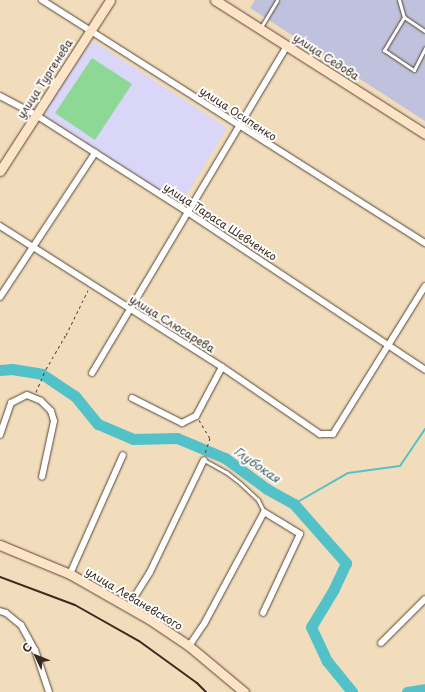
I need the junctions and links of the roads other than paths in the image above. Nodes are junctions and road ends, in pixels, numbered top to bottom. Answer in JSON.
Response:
{"nodes":[{"id":1,"x":42,"y":0,"type":"edge"},
{"id":2,"x":110,"y":0,"type":"edge"},
{"id":3,"x":214,"y":0,"type":"edge"},
{"id":4,"x":277,"y":0,"type":"edge"},
{"id":5,"x":399,"y":0,"type":"edge"},
{"id":6,"x":404,"y":17,"type":"junction"},
{"id":7,"x":260,"y":29,"type":"junction"},
{"id":8,"x":91,"y":30,"type":"junction"},
{"id":9,"x":425,"y":32,"type":"edge"},
{"id":10,"x":287,"y":46,"type":"junction"},
{"id":11,"x":425,"y":48,"type":"edge"},
{"id":12,"x":0,"y":96,"type":"edge"},
{"id":13,"x":36,"y":116,"type":"junction"},
{"id":14,"x":239,"y":126,"type":"junction"},
{"id":15,"x":425,"y":134,"type":"edge"},
{"id":16,"x":95,"y":153,"type":"junction"},
{"id":17,"x":0,"y":171,"type":"edge"},
{"id":18,"x":189,"y":212,"type":"junction"},
{"id":19,"x":0,"y":226,"type":"edge"},
{"id":20,"x":425,"y":243,"type":"edge"},
{"id":21,"x":33,"y":247,"type":"junction"},
{"id":22,"x":425,"y":286,"type":"edge"},
{"id":23,"x":0,"y":297,"type":"edge"},
{"id":24,"x":131,"y":309,"type":"junction"},
{"id":25,"x":387,"y":344,"type":"junction"},
{"id":26,"x":222,"y":367,"type":"junction"},
{"id":27,"x":425,"y":370,"type":"edge"},
{"id":28,"x":92,"y":374,"type":"dead end"},
{"id":29,"x":132,"y":398,"type":"dead end"},
{"id":30,"x":0,"y":435,"type":"edge"},
{"id":31,"x":123,"y":455,"type":"dead end"},
{"id":32,"x":204,"y":460,"type":"joint"},
{"id":33,"x":42,"y":477,"type":"dead end"},
{"id":34,"x":264,"y":512,"type":"junction"},
{"id":35,"x":0,"y":545,"type":"edge"},
{"id":36,"x":70,"y":574,"type":"junction"},
{"id":37,"x":425,"y":599,"type":"edge"},
{"id":38,"x":128,"y":607,"type":"junction"},
{"id":39,"x":0,"y":611,"type":"edge"},
{"id":40,"x":263,"y":613,"type":"dead end"},
{"id":41,"x":381,"y":643,"type":"dead end"},
{"id":42,"x":189,"y":646,"type":"junction"},
{"id":43,"x":49,"y":692,"type":"edge"},
{"id":44,"x":244,"y":692,"type":"edge"}],
"edges":[{"from":1,"to":8,"type":"street","name":"улица Осипенко"},
{"from":2,"to":8,"type":"main road","name":"улица Тургенева"},
{"from":3,"to":7,"type":"main road","name":"улица Седова"},
{"from":4,"to":7,"type":"lane"},
{"from":5,"to":6,"type":"lane"},
{"from":6,"to":9,"type":"lane"},
{"from":6,"to":11,"type":"lane"},
{"from":7,"to":10,"type":"main road","name":"улица Седова"},
{"from":8,"to":13,"type":"main road","name":"улица Тургенева"},
{"from":8,"to":14,"type":"street","name":"улица Осипенко"},
{"from":10,"to":14,"type":"street"},
{"from":10,"to":15,"type":"main road","name":"улица Седова"},
{"from":12,"to":13,"type":"street","name":"улица Тараса Шевченко"},
{"from":13,"to":16,"type":"street","name":"улица Тараса Шевченко"},
{"from":13,"to":17,"type":"main road","name":"улица Тургенева"},
{"from":14,"to":18,"type":"street"},
{"from":14,"to":20,"type":"street","name":"улица Осипенко"},
{"from":16,"to":18,"type":"street","name":"улица Тараса Шевченко"},
{"from":16,"to":21,"type":"street"},
{"from":18,"to":24,"type":"street"},
{"from":18,"to":25,"type":"street","name":"улица Тараса Шевченко"},
{"from":19,"to":21,"type":"street","name":"улица Слюсарева"},
{"from":21,"to":23,"type":"street"},
{"from":21,"to":24,"type":"street","name":"улица Слюсарева"},
{"from":22,"to":25,"type":"street"},
{"from":24,"to":26,"type":"street","name":"улица Слюсарева"},
{"from":24,"to":28,"type":"street"},
{"from":25,"to":26,"type":"street","name":"улица Слюсарева"},
{"from":25,"to":27,"type":"street","name":"улица Тараса Шевченко"},
{"from":26,"to":29,"type":"street"},
{"from":30,"to":33,"type":"street"},
{"from":31,"to":36,"type":"street"},
{"from":32,"to":34,"type":"lane"},
{"from":32,"to":38,"type":"street"},
{"from":34,"to":40,"type":"street"},
{"from":34,"to":42,"type":"street"},
{"from":35,"to":36,"type":"main road","name":"улица Леваневского"},
{"from":36,"to":38,"type":"main road","name":"улица Леваневского"},
{"from":37,"to":41,"type":"street"},
{"from":38,"to":42,"type":"main road","name":"улица Леваневского"},
{"from":39,"to":43,"type":"street"},
{"from":42,"to":44,"type":"main road","name":"улица Леваневского"}]}
